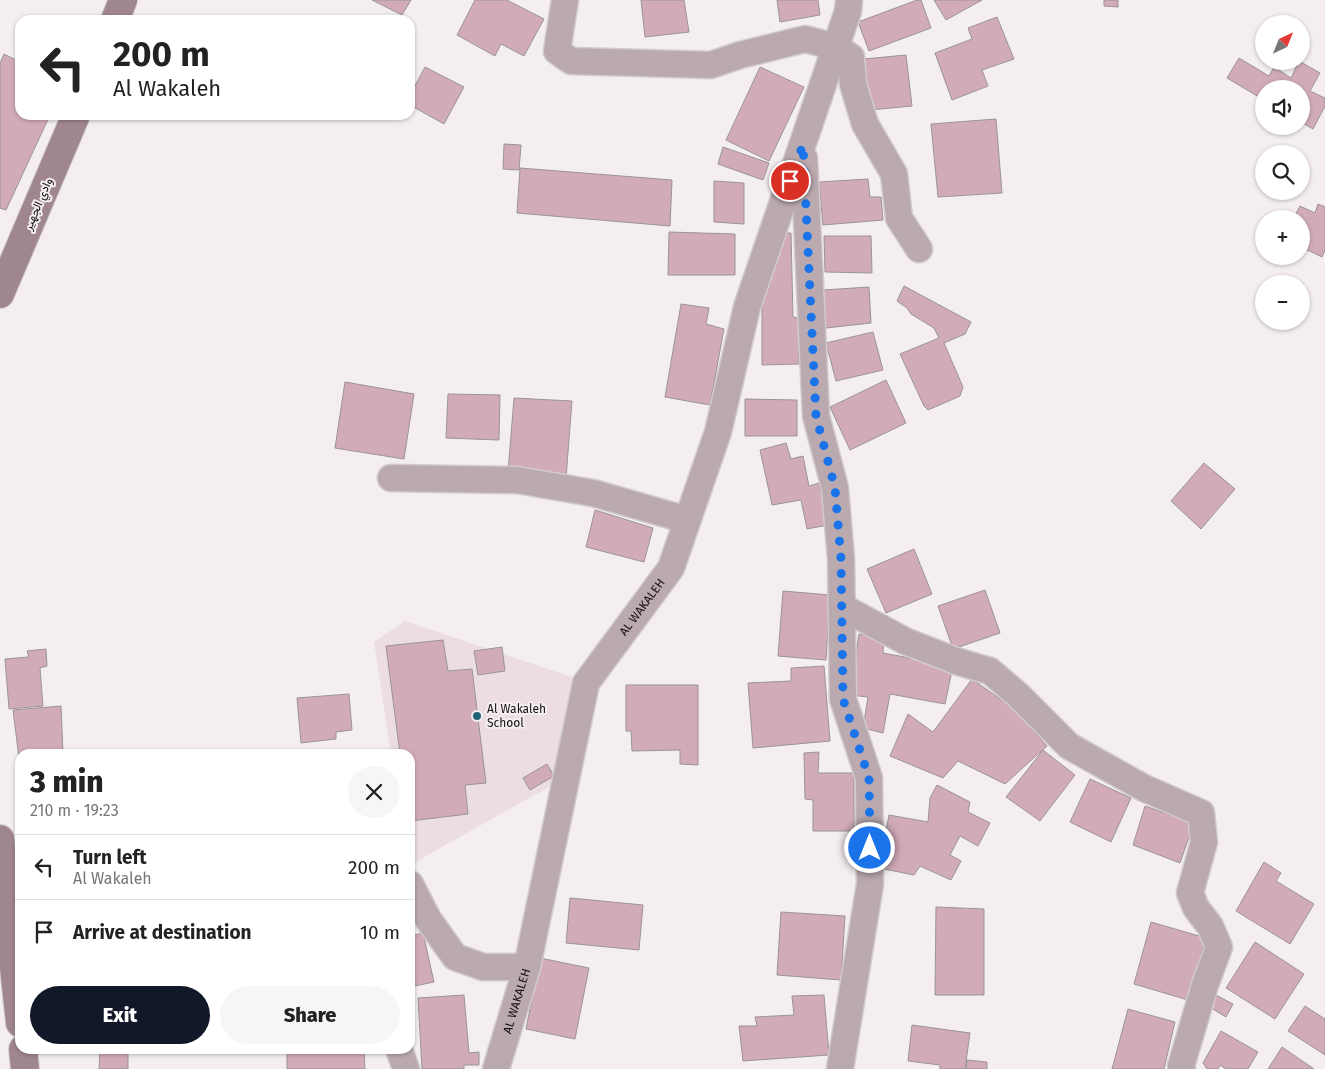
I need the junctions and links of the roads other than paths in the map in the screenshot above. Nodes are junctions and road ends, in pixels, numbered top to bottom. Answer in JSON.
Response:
{"nodes":[{"id":1,"x":123,"y":0,"type":"edge"},
{"id":2,"x":566,"y":0,"type":"edge"},
{"id":3,"x":849,"y":0,"type":"edge"},
{"id":4,"x":116,"y":15,"type":"edge"},
{"id":5,"x":836,"y":48,"type":"junction"},
{"id":6,"x":74,"y":120,"type":"edge"},
{"id":7,"x":803,"y":145,"type":"junction"},
{"id":8,"x":919,"y":249,"type":"dead end"},
{"id":9,"x":0,"y":294,"type":"edge"},
{"id":10,"x":391,"y":478,"type":"dead end"},
{"id":11,"x":687,"y":520,"type":"junction"},
{"id":12,"x":842,"y":607,"type":"junction"},
{"id":13,"x":0,"y":839,"type":"edge"},
{"id":14,"x":415,"y":894,"type":"edge"},
{"id":15,"x":527,"y":967,"type":"junction"},
{"id":16,"x":8,"y":990,"type":"edge"},
{"id":17,"x":15,"y":1009,"type":"edge"},
{"id":18,"x":24,"y":1054,"type":"edge"},
{"id":19,"x":401,"y":1054,"type":"edge"},
{"id":20,"x":25,"y":1069,"type":"edge"},
{"id":21,"x":406,"y":1069,"type":"edge"},
{"id":22,"x":496,"y":1069,"type":"edge"},
{"id":23,"x":840,"y":1069,"type":"edge"},
{"id":24,"x":1182,"y":1069,"type":"edge"}],
"edges":[{"from":1,"to":4,"type":"street"},
{"from":2,"to":5,"type":"street"},
{"from":3,"to":5,"type":"street","name":"AL WAKALEH"},
{"from":5,"to":7,"type":"street","name":"AL WAKALEH"},
{"from":5,"to":8,"type":"street"},
{"from":6,"to":9,"type":"street","name":"وادي الجهير"},
{"from":7,"to":11,"type":"street","name":"AL WAKALEH"},
{"from":7,"to":12,"type":"street"},
{"from":10,"to":11,"type":"street"},
{"from":11,"to":15,"type":"street","name":"AL WAKALEH"},
{"from":12,"to":23,"type":"street"},
{"from":12,"to":24,"type":"street"},
{"from":13,"to":16,"type":"street"},
{"from":14,"to":15,"type":"street"},
{"from":15,"to":22,"type":"street","name":"AL WAKALEH"},
{"from":16,"to":17,"type":"street"},
{"from":18,"to":20,"type":"street"},
{"from":19,"to":21,"type":"street"}]}
